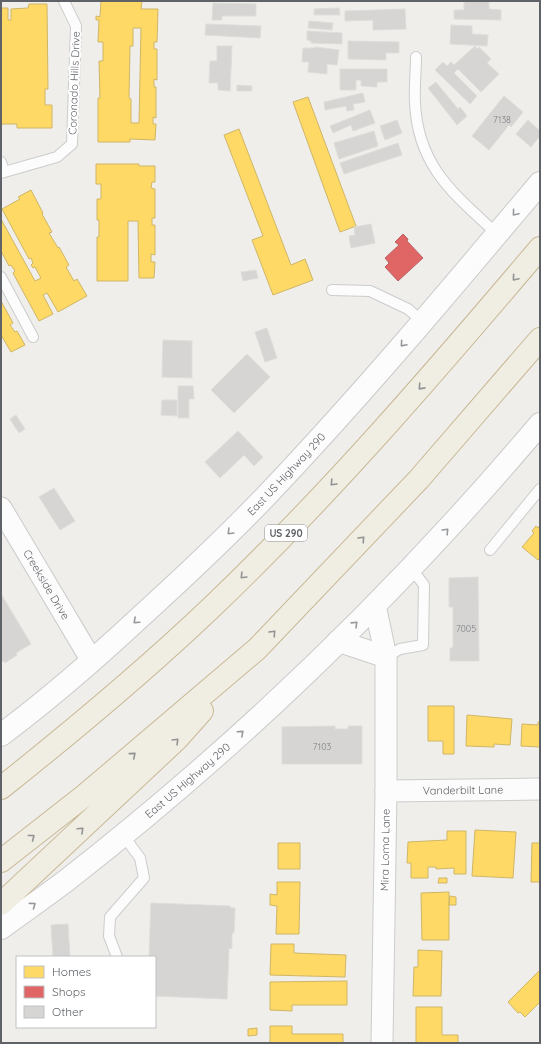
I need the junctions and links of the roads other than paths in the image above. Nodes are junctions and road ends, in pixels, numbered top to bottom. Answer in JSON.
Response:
{"nodes":[{"id":1,"x":64,"y":1,"type":"edge"},
{"id":2,"x":416,"y":57,"type":"dead end"},
{"id":3,"x":1,"y":162,"type":"edge"},
{"id":4,"x":3,"y":173,"type":"edge"},
{"id":5,"x":540,"y":183,"type":"edge"},
{"id":6,"x":497,"y":234,"type":"junction"},
{"id":7,"x":540,"y":248,"type":"edge"},
{"id":8,"x":1,"y":277,"type":"edge"},
{"id":9,"x":332,"y":290,"type":"dead end"},
{"id":10,"x":422,"y":322,"type":"junction"},
{"id":11,"x":33,"y":337,"type":"dead end"},
{"id":12,"x":540,"y":339,"type":"edge"},
{"id":13,"x":536,"y":434,"type":"edge"},
{"id":14,"x":540,"y":489,"type":"edge"},
{"id":15,"x":1,"y":508,"type":"edge"},
{"id":16,"x":490,"y":550,"type":"dead end"},
{"id":17,"x":411,"y":568,"type":"junction"},
{"id":18,"x":375,"y":605,"type":"junction"},
{"id":19,"x":338,"y":641,"type":"junction"},
{"id":20,"x":257,"y":649,"type":"junction"},
{"id":21,"x":386,"y":657,"type":"junction"},
{"id":22,"x":92,"y":661,"type":"junction"},
{"id":23,"x":1,"y":735,"type":"edge"},
{"id":24,"x":1,"y":788,"type":"edge"},
{"id":25,"x":540,"y":789,"type":"edge"},
{"id":26,"x":386,"y":791,"type":"junction"},
{"id":27,"x":124,"y":835,"type":"junction"},
{"id":28,"x":1,"y":862,"type":"edge"},
{"id":29,"x":1,"y":904,"type":"edge"},
{"id":30,"x":1,"y":928,"type":"edge"},
{"id":31,"x":117,"y":956,"type":"edge"},
{"id":32,"x":382,"y":1043,"type":"edge"}],
"edges":[{"from":1,"to":4,"type":"lane","name":"Coronado Hills Drive"},
{"from":2,"to":6,"type":"lane"},
{"from":3,"to":4,"type":"lane"},
{"from":5,"to":6,"type":"main road","name":"East US Highway 290","one_way":true},
{"from":6,"to":10,"type":"main road","name":"East US Highway 290"},
{"from":7,"to":24,"type":"highway","number":"US 290","one_way":true},
{"from":8,"to":11,"type":"lane"},
{"from":9,"to":10,"type":"lane"},
{"from":10,"to":22,"type":"main road","name":"East US Highway 290","one_way":true},
{"from":20,"to":12,"type":"highway","one_way":true},
{"from":17,"to":13,"type":"main road","name":"East US Highway 290","one_way":true},
{"from":14,"to":16,"type":"lane"},
{"from":15,"to":22,"type":"street","name":"Creekside Drive"},
{"from":17,"to":18,"type":"main road","name":"East US Highway 290"},
{"from":17,"to":21,"type":"lane"},
{"from":19,"to":18,"type":"main road","name":"East US Highway 290","one_way":true},
{"from":18,"to":21,"type":"street","name":"Mira Loma Lane"},
{"from":19,"to":21,"type":"street"},
{"from":27,"to":19,"type":"main road","name":"East US Highway 290","one_way":true},
{"from":28,"to":20,"type":"highway","one_way":true},
{"from":29,"to":20,"type":"highway","one_way":true},
{"from":21,"to":26,"type":"street","name":"Mira Loma Lane"},
{"from":22,"to":23,"type":"main road","name":"East US Highway 290"},
{"from":25,"to":26,"type":"street","name":"Vanderbilt Lane"},
{"from":26,"to":32,"type":"street","name":"Mira Loma Lane"},
{"from":30,"to":27,"type":"main road","name":"East US Highway 290","one_way":true},
{"from":27,"to":31,"type":"lane"}]}
